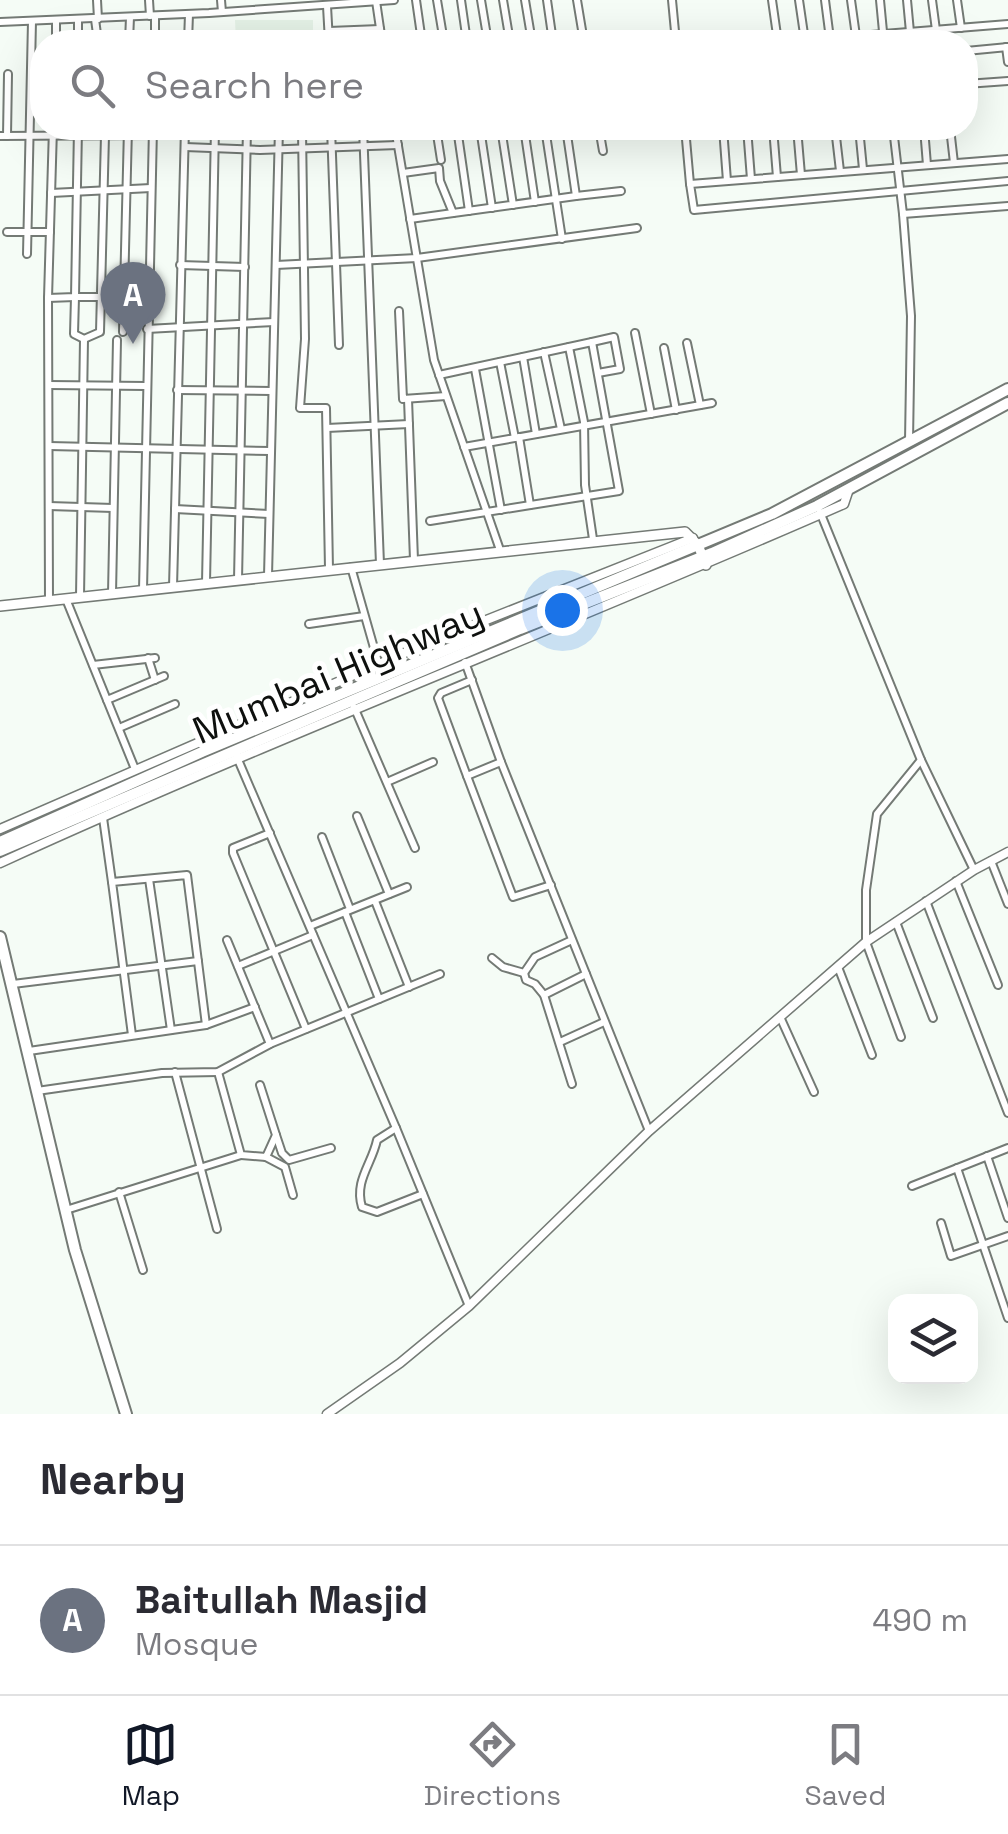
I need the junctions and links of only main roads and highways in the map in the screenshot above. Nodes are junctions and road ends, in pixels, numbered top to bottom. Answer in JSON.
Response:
{"nodes":[{"id":1,"x":1008,"y":389,"type":"edge"},
{"id":2,"x":1008,"y":403,"type":"edge"},
{"id":3,"x":700,"y":551,"type":"junction"},
{"id":4,"x":0,"y":606,"type":"edge"},
{"id":5,"x":0,"y":842,"type":"edge"},
{"id":6,"x":0,"y":851,"type":"edge"},
{"id":7,"x":0,"y":937,"type":"edge"},
{"id":8,"x":126,"y":1414,"type":"edge"}],
"edges":[{"from":1,"to":3,"type":"main road"},
{"from":2,"to":3,"type":"main road"},
{"from":3,"to":4,"type":"main road"},
{"from":3,"to":5,"type":"main road","name":"Mumbai Highway"},
{"from":3,"to":6,"type":"main road","name":"Mumbai Highway"},
{"from":7,"to":8,"type":"main road"}]}
